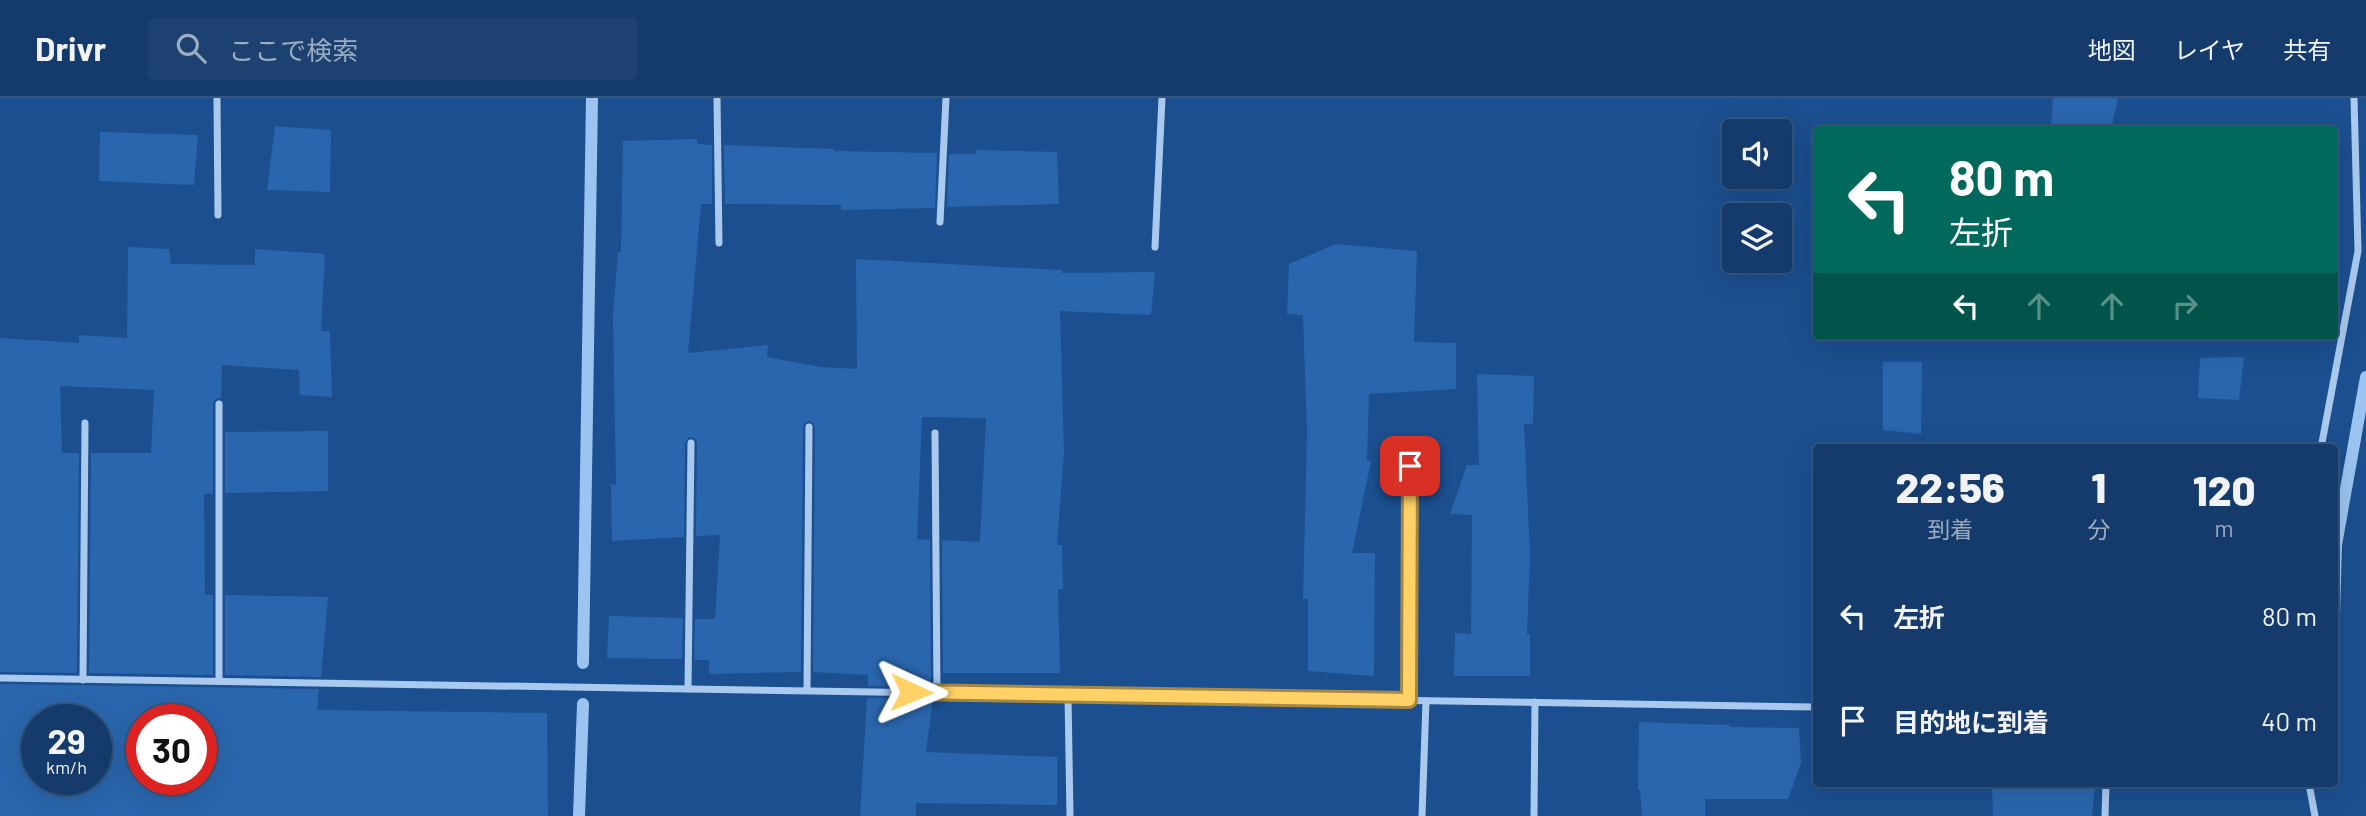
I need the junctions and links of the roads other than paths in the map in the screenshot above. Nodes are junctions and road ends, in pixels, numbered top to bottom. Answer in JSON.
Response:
{"nodes":[{"id":1,"x":217,"y":98,"type":"edge"},
{"id":2,"x":717,"y":98,"type":"edge"},
{"id":3,"x":946,"y":98,"type":"edge"},
{"id":4,"x":1162,"y":98,"type":"edge"},
{"id":5,"x":2354,"y":98,"type":"edge"},
{"id":6,"x":218,"y":215,"type":"dead end"},
{"id":7,"x":940,"y":222,"type":"dead end"},
{"id":8,"x":719,"y":243,"type":"dead end"},
{"id":9,"x":1156,"y":247,"type":"dead end"},
{"id":10,"x":219,"y":404,"type":"dead end"},
{"id":11,"x":85,"y":424,"type":"dead end"},
{"id":12,"x":809,"y":427,"type":"dead end"},
{"id":13,"x":935,"y":433,"type":"dead end"},
{"id":14,"x":1410,"y":440,"type":"dead end"},
{"id":15,"x":691,"y":443,"type":"dead end"},
{"id":16,"x":2321,"y":444,"type":"edge"},
{"id":17,"x":0,"y":678,"type":"edge"},
{"id":18,"x":83,"y":680,"type":"junction"},
{"id":19,"x":219,"y":681,"type":"junction"},
{"id":20,"x":688,"y":689,"type":"junction"},
{"id":21,"x":807,"y":690,"type":"junction"},
{"id":22,"x":937,"y":693,"type":"junction"},
{"id":23,"x":1068,"y":695,"type":"junction"},
{"id":24,"x":1409,"y":700,"type":"junction"},
{"id":25,"x":1426,"y":701,"type":"junction"},
{"id":26,"x":1535,"y":702,"type":"junction"},
{"id":27,"x":1813,"y":707,"type":"edge"},
{"id":28,"x":2106,"y":787,"type":"edge"},
{"id":29,"x":2310,"y":787,"type":"edge"},
{"id":30,"x":1070,"y":816,"type":"edge"},
{"id":31,"x":1422,"y":816,"type":"edge"},
{"id":32,"x":1534,"y":816,"type":"edge"},
{"id":33,"x":2105,"y":816,"type":"edge"},
{"id":34,"x":2315,"y":816,"type":"edge"}],
"edges":[{"from":1,"to":6,"type":"street"},
{"from":2,"to":8,"type":"street"},
{"from":3,"to":7,"type":"street"},
{"from":4,"to":9,"type":"street"},
{"from":5,"to":16,"type":"street"},
{"from":10,"to":19,"type":"street"},
{"from":11,"to":18,"type":"street"},
{"from":12,"to":21,"type":"street"},
{"from":13,"to":22,"type":"street"},
{"from":14,"to":24,"type":"street"},
{"from":15,"to":20,"type":"street"},
{"from":17,"to":18,"type":"street"},
{"from":18,"to":19,"type":"street"},
{"from":19,"to":20,"type":"street"},
{"from":20,"to":21,"type":"street"},
{"from":21,"to":22,"type":"street"},
{"from":22,"to":23,"type":"street"},
{"from":23,"to":24,"type":"street"},
{"from":23,"to":30,"type":"street"},
{"from":24,"to":25,"type":"street"},
{"from":25,"to":26,"type":"street"},
{"from":25,"to":31,"type":"street"},
{"from":26,"to":27,"type":"street"},
{"from":26,"to":32,"type":"street"},
{"from":28,"to":33,"type":"street"},
{"from":29,"to":34,"type":"street"}]}
